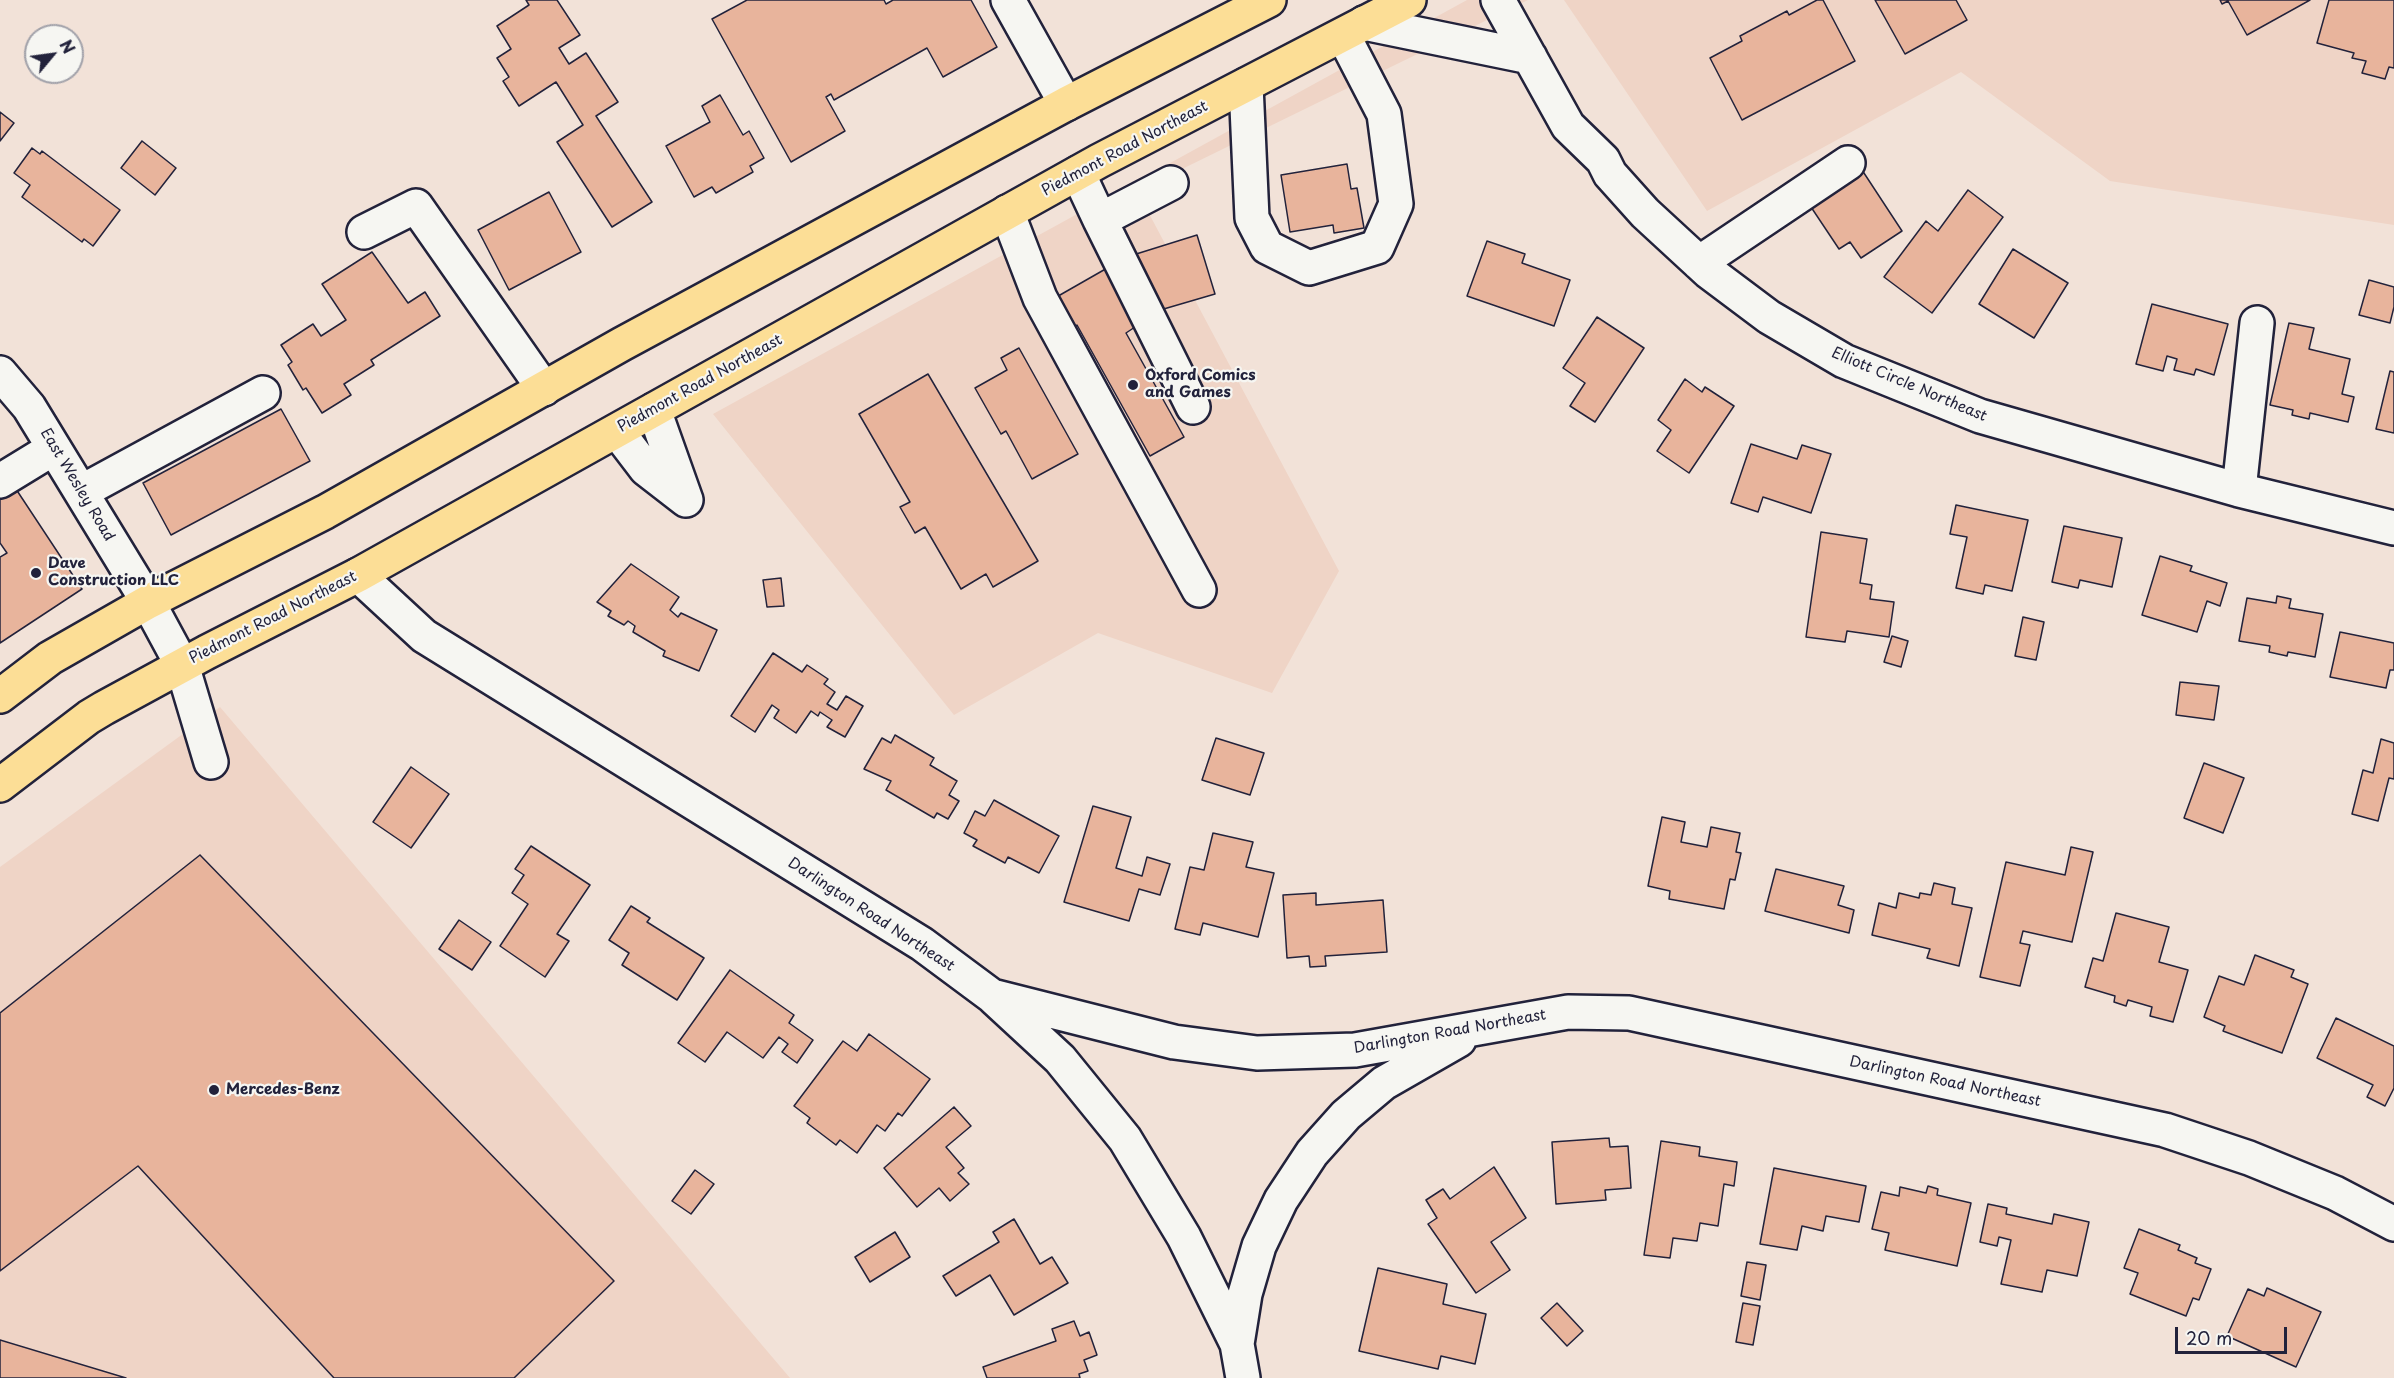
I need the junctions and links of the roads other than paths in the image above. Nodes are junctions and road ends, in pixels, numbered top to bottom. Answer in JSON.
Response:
{"nodes":[{"id":1,"x":1008,"y":0,"type":"edge"},
{"id":2,"x":1269,"y":0,"type":"edge"},
{"id":3,"x":1409,"y":0,"type":"edge"},
{"id":4,"x":1498,"y":0,"type":"edge"},
{"id":5,"x":1354,"y":29,"type":"junction"},
{"id":6,"x":1530,"y":57,"type":"junction"},
{"id":7,"x":1246,"y":85,"type":"junction"},
{"id":8,"x":1066,"y":104,"type":"junction"},
{"id":9,"x":1848,"y":162,"type":"dead end"},
{"id":10,"x":1078,"y":173,"type":"junction"},
{"id":11,"x":1171,"y":183,"type":"dead end"},
{"id":12,"x":1007,"y":212,"type":"junction"},
{"id":13,"x":1100,"y":220,"type":"junction"},
{"id":14,"x":364,"y":232,"type":"dead end"},
{"id":15,"x":1699,"y":263,"type":"junction"},
{"id":16,"x":2257,"y":323,"type":"dead end"},
{"id":17,"x":0,"y":373,"type":"edge"},
{"id":18,"x":544,"y":389,"type":"junction"},
{"id":19,"x":262,"y":393,"type":"dead end"},
{"id":20,"x":1193,"y":407,"type":"dead end"},
{"id":21,"x":654,"y":410,"type":"junction"},
{"id":22,"x":616,"y":431,"type":"junction"},
{"id":23,"x":54,"y":448,"type":"junction"},
{"id":24,"x":0,"y":481,"type":"edge"},
{"id":25,"x":2239,"y":490,"type":"junction"},
{"id":26,"x":81,"y":492,"type":"junction"},
{"id":27,"x":2394,"y":528,"type":"edge"},
{"id":28,"x":358,"y":575,"type":"junction"},
{"id":29,"x":1199,"y":590,"type":"dead end"},
{"id":30,"x":148,"y":603,"type":"junction"},
{"id":31,"x":182,"y":665,"type":"junction"},
{"id":32,"x":0,"y":696,"type":"edge"},
{"id":33,"x":211,"y":762,"type":"dead end"},
{"id":34,"x":0,"y":784,"type":"edge"},
{"id":35,"x":992,"y":996,"type":"junction"},
{"id":36,"x":1484,"y":1026,"type":"junction"},
{"id":37,"x":2394,"y":1224,"type":"edge"},
{"id":38,"x":1237,"y":1344,"type":"junction"},
{"id":39,"x":1243,"y":1378,"type":"edge"}],
"edges":[{"from":1,"to":8,"type":"street"},
{"from":2,"to":8,"type":"main road"},
{"from":3,"to":5,"type":"main road","name":"Piedmont Road Northeast"},
{"from":4,"to":6,"type":"street","name":"Elliott Circle Northeast"},
{"from":5,"to":6,"type":"street"},
{"from":5,"to":7,"type":"main road","name":"Piedmont Road Northeast"},
{"from":5,"to":7,"type":"street"},
{"from":6,"to":15,"type":"street","name":"Elliott Circle Northeast"},
{"from":7,"to":10,"type":"main road","name":"Piedmont Road Northeast"},
{"from":8,"to":18,"type":"main road"},
{"from":9,"to":15,"type":"street"},
{"from":10,"to":12,"type":"main road","name":"Piedmont Road Northeast"},
{"from":10,"to":13,"type":"street"},
{"from":11,"to":13,"type":"street"},
{"from":12,"to":21,"type":"main road","name":"Piedmont Road Northeast"},
{"from":12,"to":29,"type":"street"},
{"from":13,"to":20,"type":"street"},
{"from":14,"to":18,"type":"street"},
{"from":15,"to":25,"type":"street","name":"Elliott Circle Northeast"},
{"from":16,"to":25,"type":"street"},
{"from":17,"to":23,"type":"street","name":"East Wesley Road"},
{"from":18,"to":30,"type":"main road"},
{"from":19,"to":26,"type":"street"},
{"from":21,"to":22,"type":"main road","name":"Piedmont Road Northeast"},
{"from":21,"to":22,"type":"street"},
{"from":22,"to":28,"type":"main road","name":"Piedmont Road Northeast"},
{"from":23,"to":24,"type":"street"},
{"from":23,"to":26,"type":"street","name":"East Wesley Road"},
{"from":25,"to":27,"type":"street","name":"Elliott Circle Northeast"},
{"from":26,"to":30,"type":"street","name":"East Wesley Road"},
{"from":28,"to":31,"type":"main road","name":"Piedmont Road Northeast"},
{"from":28,"to":35,"type":"street","name":"Darlington Road Northeast"},
{"from":30,"to":31,"type":"street","name":"East Wesley Road"},
{"from":30,"to":32,"type":"main road"},
{"from":31,"to":33,"type":"street","name":"East Wesley Road"},
{"from":31,"to":34,"type":"main road","name":"Piedmont Road Northeast"},
{"from":35,"to":36,"type":"street","name":"Darlington Road Northeast"},
{"from":35,"to":38,"type":"street"},
{"from":36,"to":37,"type":"street","name":"Darlington Road Northeast"},
{"from":36,"to":38,"type":"street"},
{"from":38,"to":39,"type":"street"}]}
